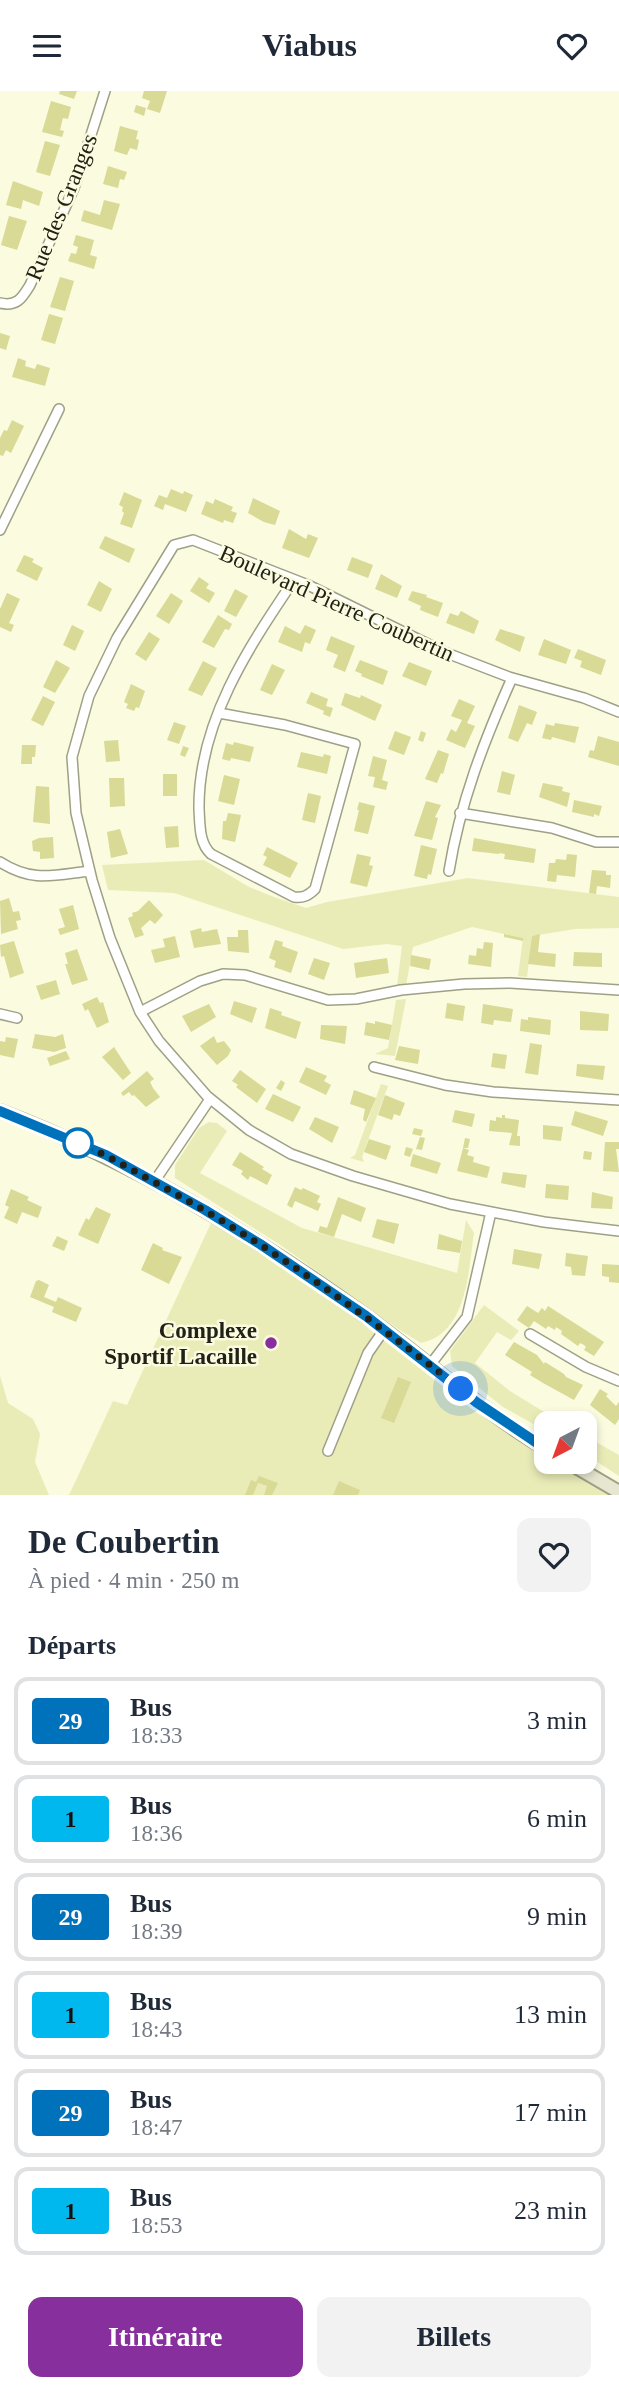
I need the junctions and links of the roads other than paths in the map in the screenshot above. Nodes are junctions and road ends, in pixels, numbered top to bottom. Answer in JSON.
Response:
{"nodes":[{"id":1,"x":105,"y":91,"type":"edge"},
{"id":2,"x":0,"y":303,"type":"edge"},
{"id":3,"x":59,"y":409,"type":"dead end"},
{"id":4,"x":0,"y":530,"type":"edge"},
{"id":5,"x":294,"y":580,"type":"junction"},
{"id":6,"x":512,"y":678,"type":"junction"},
{"id":7,"x":619,"y":712,"type":"edge"},
{"id":8,"x":219,"y":713,"type":"junction"},
{"id":9,"x":460,"y":813,"type":"junction"},
{"id":10,"x":619,"y":842,"type":"edge"},
{"id":11,"x":0,"y":862,"type":"edge"},
{"id":12,"x":90,"y":871,"type":"junction"},
{"id":13,"x":449,"y":871,"type":"dead end"},
{"id":14,"x":619,"y":990,"type":"edge"},
{"id":15,"x":140,"y":1012,"type":"junction"},
{"id":16,"x":0,"y":1014,"type":"edge"},
{"id":17,"x":17,"y":1018,"type":"dead end"},
{"id":18,"x":374,"y":1066,"type":"dead end"},
{"id":19,"x":210,"y":1099,"type":"junction"},
{"id":20,"x":619,"y":1100,"type":"edge"},
{"id":21,"x":0,"y":1111,"type":"edge"},
{"id":22,"x":154,"y":1182,"type":"junction"},
{"id":23,"x":491,"y":1212,"type":"junction"},
{"id":24,"x":619,"y":1231,"type":"edge"},
{"id":25,"x":384,"y":1330,"type":"junction"},
{"id":26,"x":530,"y":1333,"type":"dead end"},
{"id":27,"x":430,"y":1365,"type":"junction"},
{"id":28,"x":619,"y":1381,"type":"edge"},
{"id":29,"x":534,"y":1441,"type":"edge"},
{"id":30,"x":328,"y":1451,"type":"dead end"},
{"id":31,"x":588,"y":1474,"type":"edge"},
{"id":32,"x":619,"y":1492,"type":"edge"}],
"edges":[{"from":1,"to":2,"type":"street","name":"Rue des Granges"},
{"from":3,"to":4,"type":"street"},
{"from":5,"to":6,"type":"street","name":"Boulevard Pierre Coubertin"},
{"from":5,"to":8,"type":"street"},
{"from":5,"to":12,"type":"street","name":"Boulevard Pierre Coubertin"},
{"from":6,"to":7,"type":"street","name":"Boulevard Pierre Coubertin"},
{"from":6,"to":9,"type":"street"},
{"from":8,"to":8,"type":"street"},
{"from":9,"to":10,"type":"street"},
{"from":9,"to":13,"type":"street"},
{"from":11,"to":12,"type":"street"},
{"from":12,"to":15,"type":"street","name":"Boulevard Pierre Coubertin"},
{"from":14,"to":15,"type":"street"},
{"from":15,"to":19,"type":"street","name":"Boulevard Pierre Coubertin"},
{"from":16,"to":17,"type":"street"},
{"from":18,"to":20,"type":"street"},
{"from":19,"to":22,"type":"street"},
{"from":19,"to":23,"type":"street","name":"Boulevard Pierre Coubertin"},
{"from":21,"to":22,"type":"street"},
{"from":22,"to":25,"type":"street"},
{"from":23,"to":24,"type":"street","name":"Boulevard Pierre Coubertin"},
{"from":23,"to":27,"type":"street"},
{"from":25,"to":27,"type":"street"},
{"from":25,"to":30,"type":"street"},
{"from":26,"to":28,"type":"street"},
{"from":27,"to":29,"type":"street"},
{"from":31,"to":32,"type":"street"}]}
